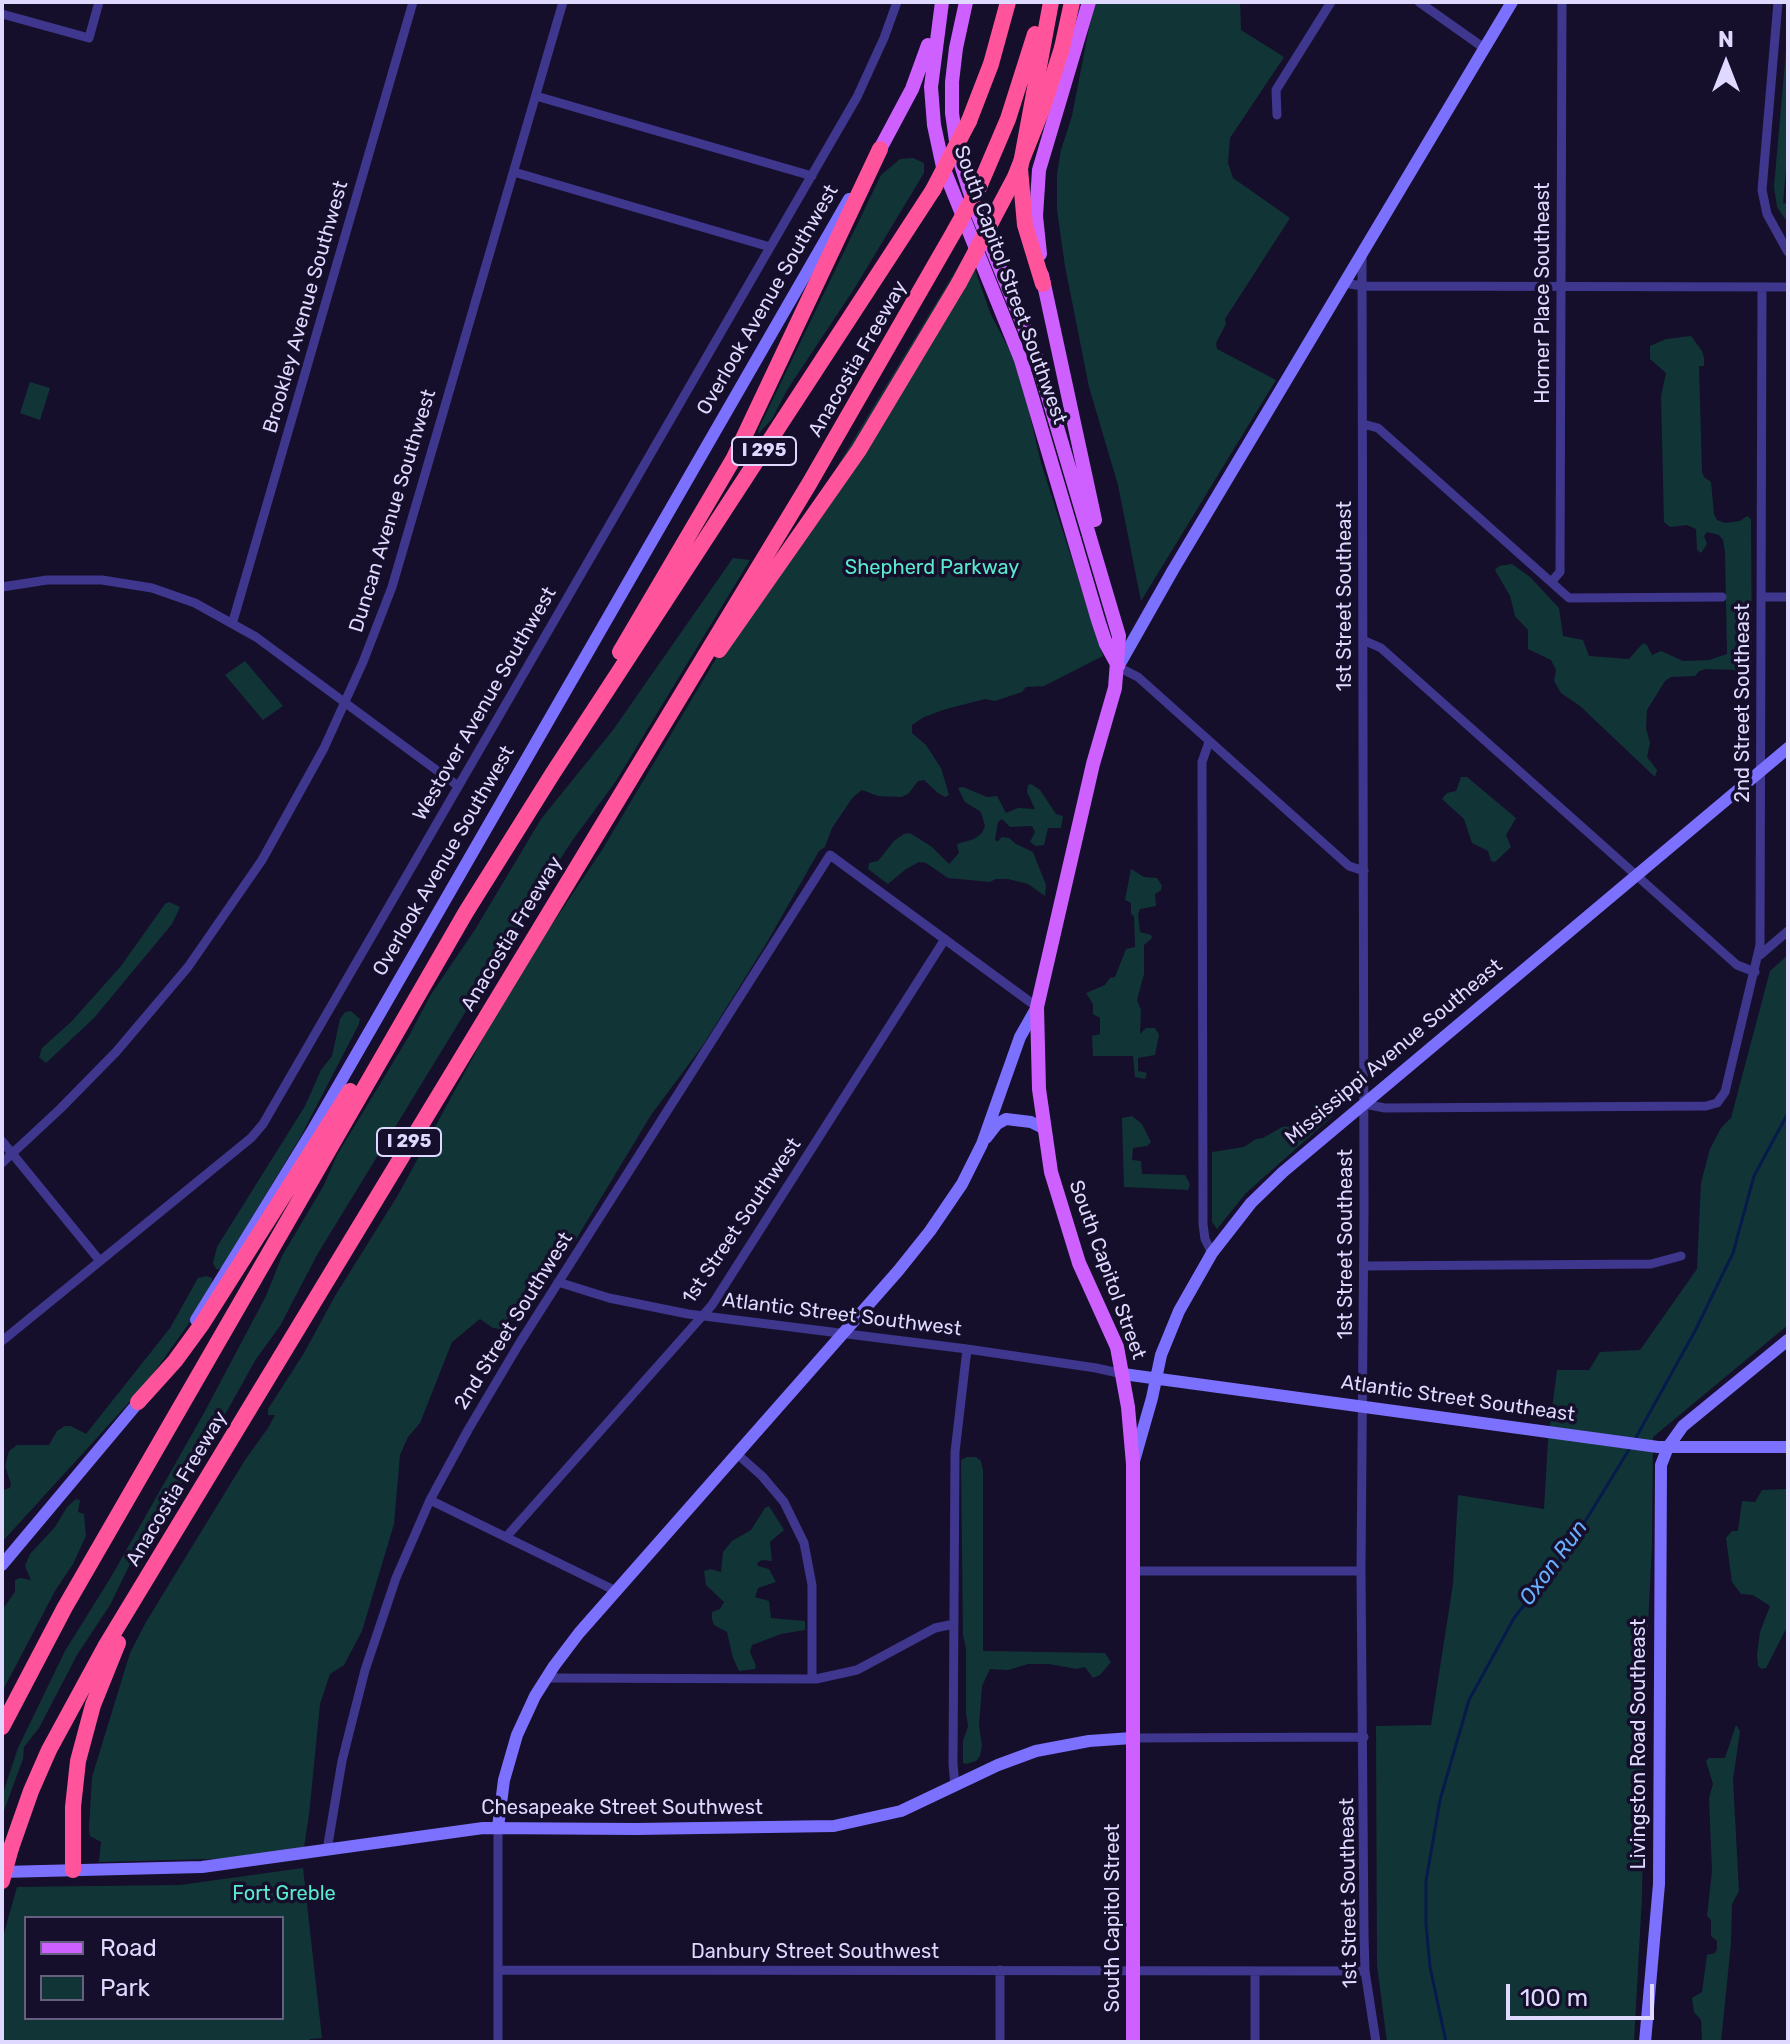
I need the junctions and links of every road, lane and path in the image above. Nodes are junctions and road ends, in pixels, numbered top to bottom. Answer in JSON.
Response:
{"nodes":[{"id":1,"x":99,"y":2,"type":"edge"},
{"id":2,"x":413,"y":2,"type":"edge"},
{"id":3,"x":563,"y":2,"type":"edge"},
{"id":4,"x":897,"y":2,"type":"edge"},
{"id":5,"x":941,"y":2,"type":"edge"},
{"id":6,"x":966,"y":2,"type":"edge"},
{"id":7,"x":1008,"y":2,"type":"edge"},
{"id":8,"x":1042,"y":2,"type":"edge"},
{"id":9,"x":1051,"y":2,"type":"edge"},
{"id":10,"x":1072,"y":2,"type":"edge"},
{"id":11,"x":1089,"y":2,"type":"edge"},
{"id":12,"x":1331,"y":2,"type":"edge"},
{"id":13,"x":1419,"y":2,"type":"edge"},
{"id":14,"x":1512,"y":2,"type":"edge"},
{"id":15,"x":1562,"y":2,"type":"edge"},
{"id":16,"x":1778,"y":2,"type":"edge"},
{"id":17,"x":2,"y":14,"type":"edge"},
{"id":18,"x":1484,"y":48,"type":"junction"},
{"id":19,"x":536,"y":96,"type":"junction"},
{"id":20,"x":1277,"y":115,"type":"dead end"},
{"id":21,"x":880,"y":149,"type":"junction"},
{"id":22,"x":514,"y":172,"type":"junction"},
{"id":23,"x":812,"y":176,"type":"junction"},
{"id":24,"x":770,"y":247,"type":"junction"},
{"id":25,"x":1788,"y":252,"type":"edge"},
{"id":26,"x":1362,"y":254,"type":"junction"},
{"id":27,"x":1344,"y":283,"type":"junction"},
{"id":28,"x":1043,"y":284,"type":"junction"},
{"id":29,"x":1362,"y":286,"type":"junction"},
{"id":30,"x":1561,"y":287,"type":"junction"},
{"id":31,"x":1762,"y":287,"type":"junction"},
{"id":32,"x":1788,"y":287,"type":"edge"},
{"id":33,"x":1363,"y":424,"type":"junction"},
{"id":34,"x":1101,"y":568,"type":"junction"},
{"id":35,"x":1551,"y":582,"type":"junction"},
{"id":36,"x":2,"y":587,"type":"edge"},
{"id":37,"x":1722,"y":597,"type":"dead end"},
{"id":38,"x":1761,"y":597,"type":"junction"},
{"id":39,"x":1788,"y":597,"type":"edge"},
{"id":40,"x":233,"y":621,"type":"junction"},
{"id":41,"x":1363,"y":640,"type":"junction"},
{"id":42,"x":1118,"y":667,"type":"junction"},
{"id":43,"x":346,"y":700,"type":"junction"},
{"id":44,"x":593,"y":712,"type":"junction"},
{"id":45,"x":1209,"y":742,"type":"junction"},
{"id":46,"x":1788,"y":748,"type":"edge"},
{"id":47,"x":639,"y":762,"type":"junction"},
{"id":48,"x":1761,"y":771,"type":"junction"},
{"id":49,"x":458,"y":786,"type":"junction"},
{"id":50,"x":1364,"y":871,"type":"junction"},
{"id":51,"x":1636,"y":875,"type":"junction"},
{"id":52,"x":1788,"y":931,"type":"edge"},
{"id":53,"x":945,"y":939,"type":"junction"},
{"id":54,"x":1760,"y":955,"type":"junction"},
{"id":55,"x":1755,"y":972,"type":"junction"},
{"id":56,"x":411,"y":1005,"type":"junction"},
{"id":57,"x":1037,"y":1007,"type":"junction"},
{"id":58,"x":1364,"y":1104,"type":"junction"},
{"id":59,"x":1043,"y":1128,"type":"junction"},
{"id":60,"x":2,"y":1141,"type":"edge"},
{"id":61,"x":982,"y":1144,"type":"junction"},
{"id":62,"x":13,"y":1153,"type":"junction"},
{"id":63,"x":2,"y":1163,"type":"edge"},
{"id":64,"x":1212,"y":1253,"type":"junction"},
{"id":65,"x":1681,"y":1256,"type":"dead end"},
{"id":66,"x":100,"y":1261,"type":"junction"},
{"id":67,"x":1364,"y":1266,"type":"junction"},
{"id":68,"x":558,"y":1282,"type":"junction"},
{"id":69,"x":702,"y":1316,"type":"junction"},
{"id":70,"x":840,"y":1334,"type":"junction"},
{"id":71,"x":1788,"y":1340,"type":"edge"},
{"id":72,"x":2,"y":1341,"type":"edge"},
{"id":73,"x":967,"y":1349,"type":"junction"},
{"id":74,"x":1123,"y":1374,"type":"junction"},
{"id":75,"x":1156,"y":1379,"type":"junction"},
{"id":76,"x":138,"y":1402,"type":"junction"},
{"id":77,"x":1363,"y":1405,"type":"junction"},
{"id":78,"x":1661,"y":1446,"type":"junction"},
{"id":79,"x":1788,"y":1447,"type":"edge"},
{"id":80,"x":736,"y":1453,"type":"junction"},
{"id":81,"x":1133,"y":1464,"type":"junction"},
{"id":82,"x":430,"y":1500,"type":"junction"},
{"id":83,"x":180,"y":1523,"type":"junction"},
{"id":84,"x":507,"y":1536,"type":"junction"},
{"id":85,"x":2,"y":1565,"type":"edge"},
{"id":86,"x":1133,"y":1571,"type":"junction"},
{"id":87,"x":1361,"y":1571,"type":"junction"},
{"id":88,"x":616,"y":1591,"type":"junction"},
{"id":89,"x":954,"y":1624,"type":"junction"},
{"id":90,"x":545,"y":1678,"type":"junction"},
{"id":91,"x":812,"y":1679,"type":"junction"},
{"id":92,"x":2,"y":1727,"type":"edge"},
{"id":93,"x":1364,"y":1737,"type":"junction"},
{"id":94,"x":1132,"y":1738,"type":"junction"},
{"id":95,"x":955,"y":1786,"type":"junction"},
{"id":96,"x":498,"y":1827,"type":"junction"},
{"id":97,"x":327,"y":1850,"type":"junction"},
{"id":98,"x":73,"y":1870,"type":"junction"},
{"id":99,"x":2,"y":1872,"type":"edge"},
{"id":100,"x":2,"y":1881,"type":"edge"},
{"id":101,"x":498,"y":1970,"type":"junction"},
{"id":102,"x":1000,"y":1970,"type":"junction"},
{"id":103,"x":1133,"y":1970,"type":"junction"},
{"id":104,"x":1255,"y":1971,"type":"junction"},
{"id":105,"x":1365,"y":1971,"type":"junction"},
{"id":106,"x":498,"y":2042,"type":"edge"},
{"id":107,"x":1000,"y":2042,"type":"edge"},
{"id":108,"x":1133,"y":2042,"type":"edge"},
{"id":109,"x":1255,"y":2042,"type":"edge"},
{"id":110,"x":1376,"y":2042,"type":"edge"},
{"id":111,"x":1645,"y":2042,"type":"edge"}],
"edges":[{"from":1,"to":17,"type":"street"},
{"from":2,"to":40,"type":"street","name":"Brookley Avenue Southwest"},
{"from":3,"to":19,"type":"street","name":"Duncan Avenue Southwest"},
{"from":4,"to":23,"type":"street","name":"Westover Avenue Southwest"},
{"from":5,"to":21,"type":"main road"},
{"from":5,"to":42,"type":"main road","name":"South Capitol Street Southwest"},
{"from":6,"to":34,"type":"main road"},
{"from":7,"to":44,"type":"highway","name":"Anacostia Freeway","number":"I 295","bridge":true},
{"from":8,"to":47,"type":"highway","name":"Anacostia Freeway","number":"I 295","bridge":true},
{"from":9,"to":28,"type":"highway"},
{"from":10,"to":47,"type":"highway","bridge":true},
{"from":11,"to":28,"type":"main road"},
{"from":12,"to":20,"type":"street"},
{"from":13,"to":18,"type":"street"},
{"from":14,"to":18,"type":"street"},
{"from":15,"to":30,"type":"street","name":"Horner Place Southeast"},
{"from":16,"to":25,"type":"street"},
{"from":18,"to":26,"type":"street"},
{"from":19,"to":22,"type":"street","name":"Duncan Avenue Southwest"},
{"from":19,"to":23,"type":"street"},
{"from":21,"to":44,"type":"highway"},
{"from":21,"to":76,"type":"street","name":"Overlook Avenue Southwest"},
{"from":22,"to":24,"type":"street"},
{"from":22,"to":43,"type":"street","name":"Duncan Avenue Southwest"},
{"from":23,"to":24,"type":"street","name":"Westover Avenue Southwest"},
{"from":24,"to":49,"type":"street","name":"Westover Avenue Southwest"},
{"from":26,"to":27,"type":"street"},
{"from":26,"to":29,"type":"street","name":"1st Street Southeast"},
{"from":27,"to":29,"type":"street"},
{"from":27,"to":42,"type":"street"},
{"from":28,"to":34,"type":"main road"},
{"from":29,"to":30,"type":"street"},
{"from":29,"to":33,"type":"street","name":"1st Street Southeast"},
{"from":30,"to":31,"type":"street"},
{"from":30,"to":35,"type":"street","name":"Horner Place Southeast"},
{"from":31,"to":32,"type":"street"},
{"from":31,"to":38,"type":"street","name":"2nd Street Southeast"},
{"from":33,"to":35,"type":"street"},
{"from":33,"to":41,"type":"street","name":"1st Street Southeast"},
{"from":34,"to":42,"type":"main road","name":"South Capitol Street"},
{"from":35,"to":37,"type":"street"},
{"from":36,"to":40,"type":"street"},
{"from":38,"to":39,"type":"street"},
{"from":38,"to":48,"type":"street","name":"2nd Street Southeast"},
{"from":40,"to":43,"type":"street"},
{"from":41,"to":50,"type":"street","name":"1st Street Southeast"},
{"from":41,"to":51,"type":"street"},
{"from":42,"to":45,"type":"street"},
{"from":42,"to":57,"type":"main road","name":"South Capitol Street"},
{"from":43,"to":49,"type":"street"},
{"from":43,"to":62,"type":"street","name":"Duncan Avenue Southwest"},
{"from":44,"to":56,"type":"highway","name":"Anacostia Freeway","number":"I 295"},
{"from":45,"to":50,"type":"street"},
{"from":45,"to":64,"type":"street"},
{"from":46,"to":48,"type":"street","name":"Mississippi Avenue Southeast"},
{"from":47,"to":83,"type":"highway","name":"Anacostia Freeway","number":"I 295"},
{"from":48,"to":51,"type":"street","name":"Mississippi Avenue Southeast"},
{"from":48,"to":54,"type":"street","name":"2nd Street Southeast"},
{"from":49,"to":66,"type":"street","name":"Westover Avenue Southwest"},
{"from":50,"to":58,"type":"street","name":"1st Street Southeast"},
{"from":51,"to":55,"type":"street"},
{"from":51,"to":58,"type":"street","name":"Mississippi Avenue Southeast"},
{"from":52,"to":54,"type":"street"},
{"from":53,"to":57,"type":"street"},
{"from":53,"to":68,"type":"street","name":"2nd Street Southwest"},
{"from":53,"to":69,"type":"street","name":"1st Street Southwest"},
{"from":54,"to":55,"type":"street","name":"2nd Street Southeast"},
{"from":55,"to":58,"type":"street","name":"2nd Street Southeast"},
{"from":56,"to":76,"type":"highway"},
{"from":56,"to":92,"type":"highway","name":"Anacostia Freeway","number":"I 295"},
{"from":57,"to":59,"type":"main road","name":"South Capitol Street"},
{"from":57,"to":61,"type":"street"},
{"from":58,"to":64,"type":"street","name":"Mississippi Avenue Southeast"},
{"from":58,"to":67,"type":"street","name":"1st Street Southeast"},
{"from":59,"to":61,"type":"street"},
{"from":59,"to":74,"type":"main road","name":"South Capitol Street"},
{"from":60,"to":62,"type":"street"},
{"from":61,"to":70,"type":"street"},
{"from":62,"to":63,"type":"street","name":"Duncan Avenue Southwest"},
{"from":62,"to":66,"type":"street"},
{"from":64,"to":75,"type":"street","name":"Mississippi Avenue Southeast"},
{"from":65,"to":67,"type":"street"},
{"from":66,"to":72,"type":"street","name":"Westover Avenue Southwest"},
{"from":67,"to":77,"type":"street","name":"1st Street Southeast"},
{"from":68,"to":69,"type":"street","name":"Atlantic Street Southwest"},
{"from":68,"to":82,"type":"street","name":"2nd Street Southwest"},
{"from":69,"to":70,"type":"street","name":"Atlantic Street Southwest"},
{"from":69,"to":84,"type":"street","name":"1st Street Southwest"},
{"from":70,"to":73,"type":"street","name":"Atlantic Street Southwest"},
{"from":70,"to":80,"type":"street"},
{"from":71,"to":78,"type":"street"},
{"from":73,"to":74,"type":"street","name":"Atlantic Street Southwest"},
{"from":73,"to":89,"type":"street"},
{"from":74,"to":75,"type":"street","name":"Atlantic Street Southeast"},
{"from":74,"to":81,"type":"main road","name":"South Capitol Street"},
{"from":75,"to":77,"type":"street","name":"Atlantic Street Southeast"},
{"from":75,"to":81,"type":"street","name":"Mississippi Avenue Southeast"},
{"from":76,"to":85,"type":"street","name":"Overlook Avenue Southwest"},
{"from":77,"to":78,"type":"street","name":"Atlantic Street Southeast"},
{"from":77,"to":87,"type":"street","name":"1st Street Southeast"},
{"from":78,"to":79,"type":"street","name":"Atlantic Street Southeast"},
{"from":78,"to":111,"type":"street","name":"Livingston Road Southeast"},
{"from":80,"to":88,"type":"street"},
{"from":80,"to":91,"type":"street"},
{"from":81,"to":86,"type":"main road","name":"South Capitol Street"},
{"from":82,"to":84,"type":"street"},
{"from":82,"to":97,"type":"street","name":"2nd Street Southwest"},
{"from":83,"to":98,"type":"highway"},
{"from":83,"to":100,"type":"highway","name":"Anacostia Freeway","number":"I 295","bridge":true},
{"from":84,"to":88,"type":"street"},
{"from":86,"to":87,"type":"street"},
{"from":86,"to":94,"type":"main road","name":"South Capitol Street"},
{"from":87,"to":93,"type":"street","name":"1st Street Southeast"},
{"from":88,"to":90,"type":"street"},
{"from":89,"to":91,"type":"street"},
{"from":89,"to":95,"type":"street"},
{"from":90,"to":91,"type":"street"},
{"from":90,"to":96,"type":"street"},
{"from":93,"to":94,"type":"street"},
{"from":93,"to":105,"type":"street","name":"1st Street Southeast"},
{"from":94,"to":95,"type":"street","name":"Chesapeake Street Southwest"},
{"from":94,"to":103,"type":"main road","name":"South Capitol Street"},
{"from":95,"to":96,"type":"street","name":"Chesapeake Street Southwest"},
{"from":96,"to":97,"type":"street","name":"Chesapeake Street Southwest"},
{"from":96,"to":101,"type":"street"},
{"from":97,"to":98,"type":"street","name":"Chesapeake Street Southwest"},
{"from":98,"to":99,"type":"street","name":"Chesapeake Street Southwest"},
{"from":101,"to":102,"type":"street","name":"Danbury Street Southwest"},
{"from":101,"to":106,"type":"street"},
{"from":102,"to":103,"type":"street","name":"Danbury Street Southwest"},
{"from":102,"to":107,"type":"street"},
{"from":103,"to":104,"type":"street","name":"Danbury Street Southwest"},
{"from":103,"to":108,"type":"main road","name":"South Capitol Street"},
{"from":104,"to":105,"type":"street","name":"Danbury Street Southwest"},
{"from":104,"to":109,"type":"street"},
{"from":105,"to":110,"type":"street","name":"1st Street Southeast"}]}
